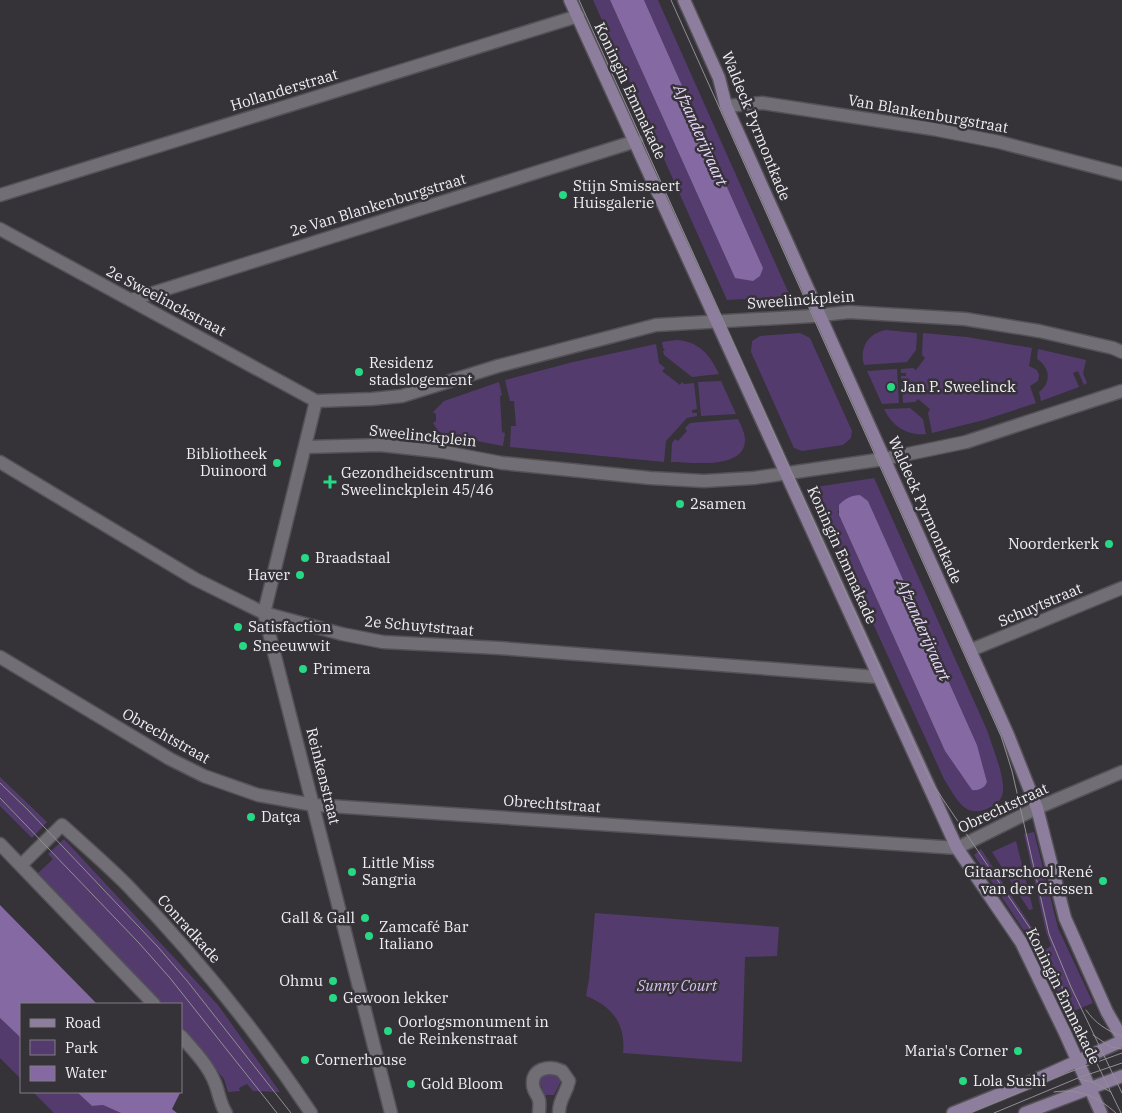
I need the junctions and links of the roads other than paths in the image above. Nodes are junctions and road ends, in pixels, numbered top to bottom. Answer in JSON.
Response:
{"nodes":[{"id":1,"x":570,"y":0,"type":"edge"},
{"id":2,"x":684,"y":0,"type":"edge"},
{"id":3,"x":578,"y":16,"type":"junction"},
{"id":4,"x":726,"y":106,"type":"junction"},
{"id":5,"x":636,"y":141,"type":"junction"},
{"id":6,"x":1122,"y":174,"type":"edge"},
{"id":7,"x":0,"y":195,"type":"edge"},
{"id":8,"x":0,"y":229,"type":"edge"},
{"id":9,"x":131,"y":300,"type":"junction"},
{"id":10,"x":820,"y":315,"type":"junction"},
{"id":11,"x":718,"y":322,"type":"junction"},
{"id":12,"x":1122,"y":352,"type":"edge"},
{"id":13,"x":1122,"y":391,"type":"edge"},
{"id":14,"x":316,"y":401,"type":"junction"},
{"id":15,"x":306,"y":446,"type":"junction"},
{"id":16,"x":884,"y":459,"type":"junction"},
{"id":17,"x":0,"y":462,"type":"edge"},
{"id":18,"x":787,"y":473,"type":"junction"},
{"id":19,"x":1122,"y":588,"type":"edge"},
{"id":20,"x":264,"y":613,"type":"junction"},
{"id":21,"x":971,"y":650,"type":"junction"},
{"id":22,"x":0,"y":657,"type":"edge"},
{"id":23,"x":878,"y":677,"type":"junction"},
{"id":24,"x":1122,"y":772,"type":"edge"},
{"id":25,"x":314,"y":805,"type":"junction"},
{"id":26,"x":1037,"y":808,"type":"junction"},
{"id":27,"x":0,"y":844,"type":"edge"},
{"id":28,"x":957,"y":848,"type":"junction"},
{"id":29,"x":21,"y":865,"type":"junction"},
{"id":30,"x":153,"y":1003,"type":"edge"},
{"id":31,"x":182,"y":1037,"type":"edge"},
{"id":32,"x":1122,"y":1040,"type":"edge"},
{"id":33,"x":1078,"y":1061,"type":"junction"},
{"id":34,"x":1122,"y":1076,"type":"edge"},
{"id":35,"x":1090,"y":1088,"type":"junction"},
{"id":36,"x":226,"y":1113,"type":"edge"},
{"id":37,"x":311,"y":1113,"type":"edge"},
{"id":38,"x":391,"y":1113,"type":"edge"},
{"id":39,"x":539,"y":1113,"type":"edge"},
{"id":40,"x":559,"y":1113,"type":"edge"},
{"id":41,"x":953,"y":1113,"type":"edge"},
{"id":42,"x":1025,"y":1113,"type":"edge"},
{"id":43,"x":1101,"y":1113,"type":"edge"}],
"edges":[{"from":1,"to":3,"type":"main road","name":"Koningin Emmakade"},
{"from":2,"to":4,"type":"main road","name":"Waldeck Pyrmontkade"},
{"from":3,"to":5,"type":"main road","name":"Koningin Emmakade"},
{"from":3,"to":7,"type":"street","name":"Hollanderstraat"},
{"from":4,"to":6,"type":"street","name":"Van Blankenburgstraat"},
{"from":4,"to":10,"type":"main road","name":"Waldeck Pyrmontkade"},
{"from":5,"to":9,"type":"street","name":"2e Van Blankenburgstraat"},
{"from":5,"to":11,"type":"main road","name":"Koningin Emmakade"},
{"from":8,"to":9,"type":"street","name":"2e Sweelinckstraat"},
{"from":9,"to":14,"type":"street","name":"2e Sweelinckstraat"},
{"from":10,"to":11,"type":"street","name":"Sweelinckplein"},
{"from":10,"to":12,"type":"street","name":"Sweelinckplein"},
{"from":10,"to":16,"type":"main road","name":"Waldeck Pyrmontkade"},
{"from":11,"to":14,"type":"street","name":"Sweelinckplein"},
{"from":11,"to":18,"type":"main road","name":"Koningin Emmakade"},
{"from":13,"to":16,"type":"street","name":"Sweelinckplein"},
{"from":14,"to":15,"type":"street"},
{"from":15,"to":18,"type":"street","name":"Sweelinckplein"},
{"from":15,"to":20,"type":"street","name":"Reinkenstraat"},
{"from":16,"to":18,"type":"street","name":"Sweelinckplein"},
{"from":16,"to":21,"type":"main road","name":"Waldeck Pyrmontkade"},
{"from":17,"to":20,"type":"street","name":"2e Schuytstraat"},
{"from":18,"to":23,"type":"main road","name":"Koningin Emmakade"},
{"from":19,"to":21,"type":"street","name":"Schuytstraat"},
{"from":20,"to":23,"type":"street","name":"2e Schuytstraat"},
{"from":20,"to":25,"type":"street","name":"Reinkenstraat"},
{"from":21,"to":26,"type":"main road","name":"Waldeck Pyrmontkade"},
{"from":22,"to":25,"type":"street","name":"Obrechtstraat"},
{"from":23,"to":28,"type":"main road","name":"Koningin Emmakade"},
{"from":24,"to":26,"type":"street","name":"Obrechtstraat"},
{"from":25,"to":28,"type":"street","name":"Obrechtstraat"},
{"from":25,"to":38,"type":"street","name":"Reinkenstraat"},
{"from":26,"to":28,"type":"street","name":"Obrechtstraat"},
{"from":26,"to":32,"type":"main road","name":"Waldeck Pyrmontkade"},
{"from":27,"to":29,"type":"street"},
{"from":28,"to":33,"type":"main road","name":"Koningin Emmakade"},
{"from":29,"to":30,"type":"street"},
{"from":29,"to":37,"type":"street","name":"Conradkade"},
{"from":31,"to":36,"type":"street"},
{"from":32,"to":33,"type":"main road"},
{"from":33,"to":35,"type":"main road","name":"Koningin Emmakade"},
{"from":33,"to":41,"type":"main road"},
{"from":34,"to":35,"type":"main road"},
{"from":35,"to":42,"type":"main road"},
{"from":35,"to":43,"type":"main road","name":"Koningin Emmakade"},
{"from":39,"to":40,"type":"street"}]}
